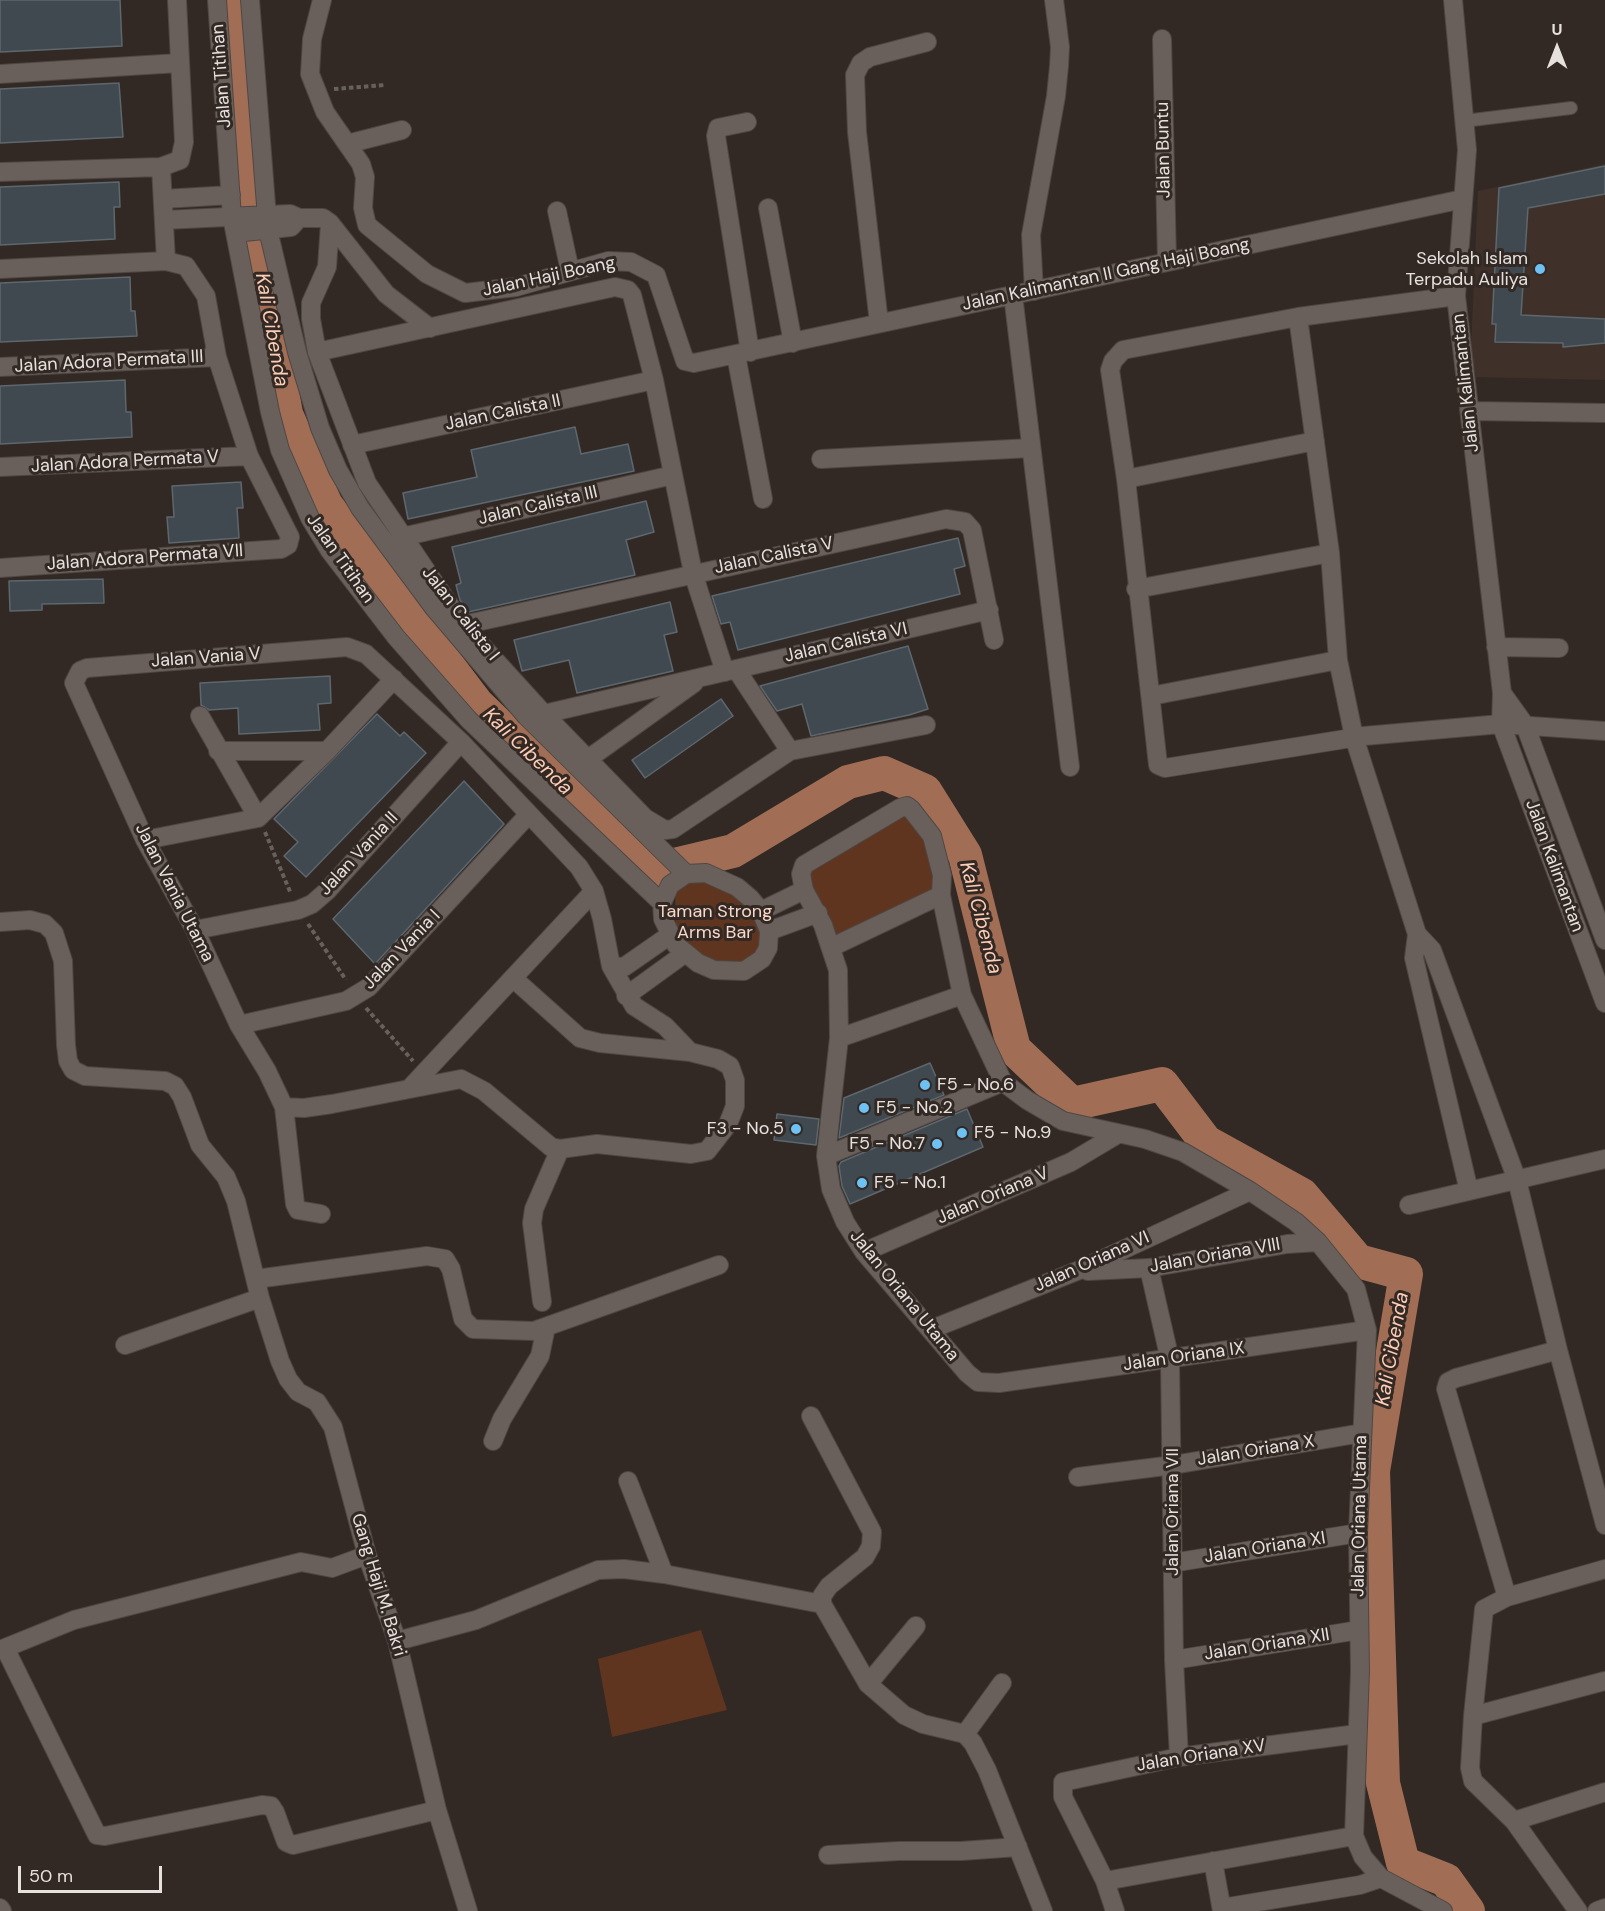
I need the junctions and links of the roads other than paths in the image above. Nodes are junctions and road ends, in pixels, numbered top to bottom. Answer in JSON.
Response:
{"nodes":[{"id":1,"x":177,"y":0,"type":"edge"},
{"id":2,"x":217,"y":0,"type":"edge"},
{"id":3,"x":250,"y":0,"type":"edge"},
{"id":4,"x":322,"y":0,"type":"edge"},
{"id":5,"x":1054,"y":0,"type":"edge"},
{"id":6,"x":1453,"y":0,"type":"edge"},
{"id":7,"x":1162,"y":39,"type":"dead end"},
{"id":8,"x":927,"y":42,"type":"dead end"},
{"id":9,"x":179,"y":63,"type":"junction"},
{"id":10,"x":0,"y":74,"type":"edge"},
{"id":11,"x":1571,"y":108,"type":"dead end"},
{"id":12,"x":1464,"y":121,"type":"junction"},
{"id":13,"x":747,"y":122,"type":"dead end"},
{"id":14,"x":402,"y":130,"type":"dead end"},
{"id":15,"x":347,"y":144,"type":"junction"},
{"id":16,"x":161,"y":167,"type":"junction"},
{"id":17,"x":0,"y":172,"type":"edge"},
{"id":18,"x":231,"y":195,"type":"junction"},
{"id":19,"x":163,"y":199,"type":"junction"},
{"id":20,"x":1463,"y":199,"type":"junction"},
{"id":21,"x":768,"y":208,"type":"dead end"},
{"id":22,"x":557,"y":211,"type":"dead end"},
{"id":23,"x":164,"y":220,"type":"junction"},
{"id":24,"x":265,"y":223,"type":"junction"},
{"id":25,"x":330,"y":223,"type":"junction"},
{"id":26,"x":237,"y":225,"type":"junction"},
{"id":27,"x":166,"y":261,"type":"junction"},
{"id":28,"x":1167,"y":261,"type":"junction"},
{"id":29,"x":0,"y":269,"type":"edge"},
{"id":30,"x":570,"y":271,"type":"junction"},
{"id":31,"x":1034,"y":291,"type":"junction"},
{"id":32,"x":1013,"y":295,"type":"junction"},
{"id":33,"x":1456,"y":296,"type":"junction"},
{"id":34,"x":1298,"y":317,"type":"junction"},
{"id":35,"x":879,"y":323,"type":"junction"},
{"id":36,"x":430,"y":328,"type":"junction"},
{"id":37,"x":793,"y":343,"type":"junction"},
{"id":38,"x":317,"y":352,"type":"junction"},
{"id":39,"x":743,"y":353,"type":"junction"},
{"id":40,"x":218,"y":357,"type":"junction"},
{"id":41,"x":0,"y":367,"type":"edge"},
{"id":42,"x":654,"y":380,"type":"junction"},
{"id":43,"x":1470,"y":411,"type":"junction"},
{"id":44,"x":1605,"y":413,"type":"edge"},
{"id":45,"x":1315,"y":441,"type":"junction"},
{"id":46,"x":352,"y":445,"type":"junction"},
{"id":47,"x":1030,"y":448,"type":"junction"},
{"id":48,"x":249,"y":456,"type":"junction"},
{"id":49,"x":821,"y":459,"type":"dead end"},
{"id":50,"x":0,"y":467,"type":"edge"},
{"id":51,"x":673,"y":475,"type":"junction"},
{"id":52,"x":1126,"y":479,"type":"junction"},
{"id":53,"x":763,"y":499,"type":"dead end"},
{"id":54,"x":402,"y":537,"type":"junction"},
{"id":55,"x":1330,"y":553,"type":"junction"},
{"id":56,"x":0,"y":568,"type":"edge"},
{"id":57,"x":693,"y":573,"type":"junction"},
{"id":58,"x":1136,"y":589,"type":"junction"},
{"id":59,"x":989,"y":609,"type":"junction"},
{"id":60,"x":463,"y":625,"type":"junction"},
{"id":61,"x":994,"y":640,"type":"dead end"},
{"id":62,"x":1496,"y":647,"type":"junction"},
{"id":63,"x":1559,"y":648,"type":"dead end"},
{"id":64,"x":1338,"y":660,"type":"junction"},
{"id":65,"x":730,"y":670,"type":"junction"},
{"id":66,"x":76,"y":676,"type":"joint"},
{"id":67,"x":702,"y":677,"type":"junction"},
{"id":68,"x":394,"y":679,"type":"junction"},
{"id":69,"x":1502,"y":693,"type":"junction"},
{"id":70,"x":1151,"y":696,"type":"junction"},
{"id":71,"x":544,"y":714,"type":"junction"},
{"id":72,"x":200,"y":716,"type":"dead end"},
{"id":73,"x":1501,"y":724,"type":"junction"},
{"id":74,"x":926,"y":725,"type":"dead end"},
{"id":75,"x":1525,"y":725,"type":"junction"},
{"id":76,"x":1605,"y":731,"type":"edge"},
{"id":77,"x":1354,"y":737,"type":"junction"},
{"id":78,"x":461,"y":742,"type":"junction"},
{"id":79,"x":218,"y":751,"type":"junction"},
{"id":80,"x":327,"y":751,"type":"junction"},
{"id":81,"x":790,"y":751,"type":"junction"},
{"id":82,"x":588,"y":759,"type":"junction"},
{"id":83,"x":1070,"y":767,"type":"dead end"},
{"id":84,"x":529,"y":814,"type":"junction"},
{"id":85,"x":258,"y":818,"type":"junction"},
{"id":86,"x":145,"y":840,"type":"junction"},
{"id":87,"x":686,"y":874,"type":"junction"},
{"id":88,"x":804,"y":890,"type":"junction"},
{"id":89,"x":594,"y":891,"type":"junction"},
{"id":90,"x":941,"y":895,"type":"junction"},
{"id":91,"x":662,"y":903,"type":"junction"},
{"id":92,"x":761,"y":911,"type":"junction"},
{"id":93,"x":818,"y":913,"type":"junction"},
{"id":94,"x":0,"y":922,"type":"edge"},
{"id":95,"x":195,"y":930,"type":"junction"},
{"id":96,"x":769,"y":931,"type":"junction"},
{"id":97,"x":1417,"y":934,"type":"junction"},
{"id":98,"x":670,"y":935,"type":"junction"},
{"id":99,"x":1605,"y":940,"type":"edge"},
{"id":100,"x":832,"y":947,"type":"junction"},
{"id":101,"x":684,"y":954,"type":"junction"},
{"id":102,"x":611,"y":966,"type":"junction"},
{"id":103,"x":514,"y":979,"type":"junction"},
{"id":104,"x":962,"y":995,"type":"junction"},
{"id":105,"x":626,"y":996,"type":"junction"},
{"id":106,"x":1605,"y":1003,"type":"edge"},
{"id":107,"x":239,"y":1025,"type":"junction"},
{"id":108,"x":839,"y":1038,"type":"junction"},
{"id":109,"x":690,"y":1052,"type":"junction"},
{"id":110,"x":438,"y":1060,"type":"junction"},
{"id":111,"x":461,"y":1079,"type":"junction"},
{"id":112,"x":1003,"y":1082,"type":"junction"},
{"id":113,"x":411,"y":1087,"type":"junction"},
{"id":114,"x":284,"y":1107,"type":"junction"},
{"id":115,"x":1118,"y":1134,"type":"junction"},
{"id":116,"x":560,"y":1149,"type":"junction"},
{"id":117,"x":826,"y":1156,"type":"junction"},
{"id":118,"x":1605,"y":1159,"type":"edge"},
{"id":119,"x":1517,"y":1180,"type":"junction"},
{"id":120,"x":1250,"y":1191,"type":"junction"},
{"id":121,"x":1469,"y":1191,"type":"junction"},
{"id":122,"x":1409,"y":1205,"type":"dead end"},
{"id":123,"x":321,"y":1214,"type":"dead end"},
{"id":124,"x":1317,"y":1242,"type":"junction"},
{"id":125,"x":864,"y":1252,"type":"junction"},
{"id":126,"x":719,"y":1265,"type":"dead end"},
{"id":127,"x":1149,"y":1268,"type":"junction"},
{"id":128,"x":1077,"y":1271,"type":"junction"},
{"id":129,"x":256,"y":1279,"type":"junction"},
{"id":130,"x":260,"y":1298,"type":"junction"},
{"id":131,"x":543,"y":1302,"type":"dead end"},
{"id":132,"x":546,"y":1327,"type":"junction"},
{"id":133,"x":932,"y":1329,"type":"junction"},
{"id":134,"x":1367,"y":1330,"type":"junction"},
{"id":135,"x":124,"y":1345,"type":"dead end"},
{"id":136,"x":1558,"y":1350,"type":"junction"},
{"id":137,"x":1170,"y":1360,"type":"junction"},
{"id":138,"x":999,"y":1383,"type":"joint"},
{"id":139,"x":811,"y":1416,"type":"dead end"},
{"id":140,"x":1362,"y":1433,"type":"junction"},
{"id":141,"x":493,"y":1441,"type":"dead end"},
{"id":142,"x":1173,"y":1465,"type":"junction"},
{"id":143,"x":1078,"y":1477,"type":"dead end"},
{"id":144,"x":628,"y":1481,"type":"dead end"},
{"id":145,"x":1605,"y":1525,"type":"edge"},
{"id":146,"x":1358,"y":1533,"type":"junction"},
{"id":147,"x":367,"y":1555,"type":"junction"},
{"id":148,"x":1172,"y":1563,"type":"junction"},
{"id":149,"x":1605,"y":1569,"type":"edge"},
{"id":150,"x":664,"y":1574,"type":"junction"},
{"id":151,"x":1507,"y":1597,"type":"junction"},
{"id":152,"x":822,"y":1604,"type":"junction"},
{"id":153,"x":916,"y":1626,"type":"dead end"},
{"id":154,"x":1359,"y":1630,"type":"junction"},
{"id":155,"x":397,"y":1641,"type":"junction"},
{"id":156,"x":3,"y":1649,"type":"edge"},
{"id":157,"x":1174,"y":1660,"type":"junction"},
{"id":158,"x":1605,"y":1681,"type":"edge"},
{"id":159,"x":1002,"y":1683,"type":"dead end"},
{"id":160,"x":868,"y":1684,"type":"junction"},
{"id":161,"x":1473,"y":1716,"type":"junction"},
{"id":162,"x":1357,"y":1734,"type":"junction"},
{"id":163,"x":969,"y":1738,"type":"junction"},
{"id":164,"x":1179,"y":1757,"type":"junction"},
{"id":165,"x":1605,"y":1792,"type":"edge"},
{"id":166,"x":437,"y":1810,"type":"junction"},
{"id":167,"x":1514,"y":1821,"type":"junction"},
{"id":168,"x":1354,"y":1836,"type":"junction"},
{"id":169,"x":1018,"y":1847,"type":"junction"},
{"id":170,"x":828,"y":1855,"type":"dead end"},
{"id":171,"x":1213,"y":1861,"type":"junction"},
{"id":172,"x":1381,"y":1878,"type":"junction"},
{"id":173,"x":1106,"y":1881,"type":"junction"},
{"id":174,"x":1605,"y":1908,"type":"edge"},
{"id":175,"x":1222,"y":1910,"type":"edge"},
{"id":176,"x":468,"y":1911,"type":"edge"},
{"id":177,"x":1043,"y":1911,"type":"edge"},
{"id":178,"x":1115,"y":1911,"type":"edge"},
{"id":179,"x":1443,"y":1911,"type":"edge"},
{"id":180,"x":1578,"y":1911,"type":"edge"},
{"id":181,"x":1597,"y":1911,"type":"edge"}],
"edges":[{"from":1,"to":9,"type":"street"},
{"from":2,"to":18,"type":"street","name":"Jalan Titihan"},
{"from":3,"to":24,"type":"street","name":"Jalan Titihan"},
{"from":4,"to":15,"type":"street","name":"Jalan Haji Boang"},
{"from":5,"to":31,"type":"street"},
{"from":6,"to":12,"type":"street","name":"Jalan Kalimantan"},
{"from":7,"to":28,"type":"street","name":"Jalan Buntu"},
{"from":8,"to":35,"type":"street"},
{"from":9,"to":10,"type":"street"},
{"from":9,"to":16,"type":"street"},
{"from":11,"to":12,"type":"lane"},
{"from":12,"to":20,"type":"street","name":"Jalan Kalimantan"},
{"from":13,"to":39,"type":"street"},
{"from":14,"to":15,"type":"street"},
{"from":15,"to":30,"type":"street","name":"Jalan Haji Boang"},
{"from":16,"to":17,"type":"street"},
{"from":16,"to":19,"type":"street"},
{"from":18,"to":19,"type":"street"},
{"from":18,"to":26,"type":"street","name":"Jalan Titihan"},
{"from":19,"to":23,"type":"street"},
{"from":20,"to":28,"type":"street","name":"Jalan Kalimantan II Gang Haji Boang"},
{"from":20,"to":33,"type":"street","name":"Jalan Kalimantan"},
{"from":21,"to":37,"type":"street"},
{"from":22,"to":30,"type":"street"},
{"from":23,"to":26,"type":"street"},
{"from":23,"to":27,"type":"street"},
{"from":24,"to":25,"type":"street"},
{"from":24,"to":26,"type":"street"},
{"from":24,"to":87,"type":"street","name":"Jalan Titihan"},
{"from":25,"to":36,"type":"street"},
{"from":25,"to":38,"type":"street","name":"Jalan Calista I"},
{"from":26,"to":91,"type":"street","name":"Jalan Titihan"},
{"from":27,"to":29,"type":"street"},
{"from":27,"to":40,"type":"street"},
{"from":28,"to":31,"type":"street","name":"Jalan Kalimantan II Gang Haji Boang"},
{"from":30,"to":39,"type":"street","name":"Jalan Haji Boang"},
{"from":31,"to":32,"type":"street","name":"Jalan Kalimantan II Gang Haji Boang"},
{"from":32,"to":35,"type":"street","name":"Jalan Kalimantan II Gang Haji Boang"},
{"from":32,"to":47,"type":"street"},
{"from":33,"to":34,"type":"street"},
{"from":33,"to":43,"type":"street","name":"Jalan Kalimantan"},
{"from":34,"to":45,"type":"street"},
{"from":34,"to":52,"type":"street"},
{"from":35,"to":37,"type":"street","name":"Jalan Kalimantan II Gang Haji Boang"},
{"from":36,"to":38,"type":"street"},
{"from":36,"to":42,"type":"street"},
{"from":37,"to":39,"type":"street","name":"Jalan Kalimantan II Gang Haji Boang"},
{"from":38,"to":46,"type":"street","name":"Jalan Calista I"},
{"from":39,"to":53,"type":"street"},
{"from":40,"to":41,"type":"street","name":"Jalan Adora Permata III"},
{"from":40,"to":48,"type":"street"},
{"from":42,"to":46,"type":"street","name":"Jalan Calista II"},
{"from":42,"to":51,"type":"street"},
{"from":43,"to":44,"type":"street"},
{"from":43,"to":62,"type":"street","name":"Jalan Kalimantan"},
{"from":45,"to":52,"type":"street"},
{"from":45,"to":55,"type":"street"},
{"from":46,"to":54,"type":"street","name":"Jalan Calista I"},
{"from":47,"to":49,"type":"street"},
{"from":47,"to":83,"type":"street"},
{"from":48,"to":50,"type":"street","name":"Jalan Adora Permata V"},
{"from":48,"to":56,"type":"street","name":"Jalan Adora Permata VII"},
{"from":51,"to":54,"type":"street","name":"Jalan Calista III"},
{"from":51,"to":57,"type":"street"},
{"from":52,"to":58,"type":"street"},
{"from":54,"to":60,"type":"street","name":"Jalan Calista I"},
{"from":55,"to":58,"type":"street"},
{"from":55,"to":64,"type":"street"},
{"from":57,"to":59,"type":"street","name":"Jalan Calista V"},
{"from":57,"to":60,"type":"street","name":"Jalan Calista V"},
{"from":57,"to":65,"type":"street"},
{"from":58,"to":70,"type":"street"},
{"from":59,"to":61,"type":"street","name":"Jalan Calista V"},
{"from":59,"to":65,"type":"street","name":"Jalan Calista VI"},
{"from":60,"to":71,"type":"street","name":"Jalan Calista I"},
{"from":62,"to":63,"type":"street"},
{"from":62,"to":69,"type":"street","name":"Jalan Kalimantan"},
{"from":64,"to":70,"type":"street"},
{"from":64,"to":77,"type":"street"},
{"from":65,"to":67,"type":"street","name":"Jalan Calista VI"},
{"from":65,"to":81,"type":"street"},
{"from":66,"to":68,"type":"street","name":"Jalan Vania V"},
{"from":66,"to":86,"type":"street","name":"Jalan Vania Utama"},
{"from":67,"to":71,"type":"street","name":"Jalan Calista VI"},
{"from":67,"to":82,"type":"street","name":"Jalan Calista VI"},
{"from":68,"to":78,"type":"street"},
{"from":68,"to":80,"type":"street"},
{"from":69,"to":73,"type":"street","name":"Jalan Kalimantan"},
{"from":69,"to":75,"type":"street","name":"Jalan Kalimantan"},
{"from":70,"to":77,"type":"street"},
{"from":71,"to":82,"type":"street","name":"Jalan Calista I"},
{"from":72,"to":79,"type":"street"},
{"from":73,"to":75,"type":"street"},
{"from":73,"to":77,"type":"street"},
{"from":73,"to":106,"type":"street","name":"Jalan Kalimantan"},
{"from":74,"to":81,"type":"street"},
{"from":75,"to":76,"type":"street"},
{"from":75,"to":99,"type":"street","name":"Jalan Kalimantan"},
{"from":77,"to":97,"type":"street"},
{"from":78,"to":84,"type":"street"},
{"from":78,"to":95,"type":"street","name":"Jalan Vania II"},
{"from":79,"to":80,"type":"street"},
{"from":79,"to":85,"type":"street"},
{"from":80,"to":85,"type":"street"},
{"from":81,"to":82,"type":"street","name":"Jalan Calista I"},
{"from":84,"to":89,"type":"street"},
{"from":84,"to":107,"type":"street","name":"Jalan Vania I"},
{"from":85,"to":86,"type":"street"},
{"from":86,"to":95,"type":"street","name":"Jalan Vania Utama"},
{"from":87,"to":91,"type":"street"},
{"from":87,"to":92,"type":"street"},
{"from":88,"to":90,"type":"street","name":"Jalan Oriana Utama"},
{"from":88,"to":92,"type":"street"},
{"from":88,"to":93,"type":"street","name":"Jalan Oriana Utama"},
{"from":89,"to":102,"type":"street"},
{"from":89,"to":103,"type":"street"},
{"from":90,"to":100,"type":"street"},
{"from":90,"to":104,"type":"street","name":"Jalan Oriana Utama"},
{"from":91,"to":98,"type":"street"},
{"from":92,"to":96,"type":"street"},
{"from":93,"to":96,"type":"street"},
{"from":93,"to":100,"type":"street","name":"Jalan Oriana Utama"},
{"from":94,"to":129,"type":"street","name":"Gang Haji M. Bakri"},
{"from":95,"to":107,"type":"street","name":"Jalan Vania Utama"},
{"from":96,"to":101,"type":"street"},
{"from":97,"to":119,"type":"street"},
{"from":97,"to":121,"type":"street"},
{"from":98,"to":101,"type":"street"},
{"from":98,"to":102,"type":"street"},
{"from":100,"to":108,"type":"street","name":"Jalan Oriana Utama"},
{"from":101,"to":105,"type":"street"},
{"from":102,"to":105,"type":"street"},
{"from":103,"to":109,"type":"street"},
{"from":103,"to":110,"type":"street"},
{"from":104,"to":108,"type":"street"},
{"from":104,"to":112,"type":"street","name":"Jalan Oriana Utama"},
{"from":105,"to":109,"type":"street"},
{"from":107,"to":114,"type":"street","name":"Jalan Vania Utama"},
{"from":108,"to":117,"type":"street","name":"Jalan Oriana Utama"},
{"from":109,"to":116,"type":"street"},
{"from":110,"to":111,"type":"street"},
{"from":110,"to":113,"type":"street"},
{"from":111,"to":113,"type":"street"},
{"from":111,"to":116,"type":"street"},
{"from":112,"to":115,"type":"street","name":"Jalan Oriana Utama"},
{"from":112,"to":117,"type":"street"},
{"from":113,"to":114,"type":"street"},
{"from":114,"to":123,"type":"street","name":"Jalan Vania Utama"},
{"from":115,"to":120,"type":"street","name":"Jalan Oriana Utama"},
{"from":115,"to":125,"type":"street","name":"Jalan Oriana V"},
{"from":116,"to":131,"type":"street"},
{"from":117,"to":125,"type":"street","name":"Jalan Oriana Utama"},
{"from":118,"to":119,"type":"street"},
{"from":119,"to":121,"type":"street"},
{"from":119,"to":136,"type":"street"},
{"from":120,"to":124,"type":"street","name":"Jalan Oriana Utama"},
{"from":120,"to":128,"type":"street","name":"Jalan Oriana VI"},
{"from":121,"to":122,"type":"street"},
{"from":124,"to":127,"type":"street","name":"Jalan Oriana VIII"},
{"from":124,"to":134,"type":"street","name":"Jalan Oriana Utama"},
{"from":125,"to":133,"type":"street","name":"Jalan Oriana Utama"},
{"from":126,"to":132,"type":"street"},
{"from":127,"to":128,"type":"street","name":"Jalan Oriana VIII"},
{"from":127,"to":137,"type":"street","name":"Jalan Oriana VII"},
{"from":128,"to":133,"type":"street","name":"Jalan Oriana VI"},
{"from":129,"to":130,"type":"street","name":"Gang Haji M. Bakri"},
{"from":129,"to":132,"type":"street"},
{"from":130,"to":135,"type":"street"},
{"from":130,"to":147,"type":"street","name":"Gang Haji M. Bakri"},
{"from":132,"to":141,"type":"street"},
{"from":133,"to":138,"type":"street","name":"Jalan Oriana Utama"},
{"from":134,"to":137,"type":"street","name":"Jalan Oriana IX"},
{"from":134,"to":140,"type":"street","name":"Jalan Oriana Utama"},
{"from":136,"to":145,"type":"street"},
{"from":136,"to":151,"type":"street"},
{"from":137,"to":138,"type":"street","name":"Jalan Oriana IX"},
{"from":137,"to":142,"type":"street","name":"Jalan Oriana VII"},
{"from":139,"to":152,"type":"street"},
{"from":140,"to":142,"type":"street","name":"Jalan Oriana X"},
{"from":140,"to":146,"type":"street","name":"Jalan Oriana Utama"},
{"from":142,"to":143,"type":"street","name":"Jalan Oriana X"},
{"from":142,"to":148,"type":"street","name":"Jalan Oriana VII"},
{"from":144,"to":150,"type":"street"},
{"from":146,"to":148,"type":"street","name":"Jalan Oriana XI"},
{"from":146,"to":154,"type":"street","name":"Jalan Oriana Utama"},
{"from":147,"to":155,"type":"street","name":"Gang Haji M. Bakri"},
{"from":147,"to":156,"type":"street"},
{"from":148,"to":157,"type":"street","name":"Jalan Oriana VII"},
{"from":149,"to":151,"type":"street"},
{"from":150,"to":152,"type":"street"},
{"from":150,"to":155,"type":"street"},
{"from":151,"to":161,"type":"street"},
{"from":152,"to":160,"type":"street"},
{"from":153,"to":160,"type":"street"},
{"from":154,"to":157,"type":"street","name":"Jalan Oriana XII"},
{"from":154,"to":162,"type":"street","name":"Jalan Oriana Utama"},
{"from":155,"to":166,"type":"street","name":"Gang Haji M. Bakri"},
{"from":156,"to":166,"type":"street"},
{"from":157,"to":164,"type":"street","name":"Jalan Oriana VII"},
{"from":158,"to":161,"type":"street"},
{"from":159,"to":163,"type":"street"},
{"from":160,"to":163,"type":"street"},
{"from":161,"to":167,"type":"street"},
{"from":162,"to":164,"type":"street","name":"Jalan Oriana XV"},
{"from":162,"to":168,"type":"street","name":"Jalan Oriana Utama"},
{"from":163,"to":169,"type":"street"},
{"from":164,"to":173,"type":"street","name":"Jalan Oriana XV"},
{"from":165,"to":167,"type":"street"},
{"from":166,"to":176,"type":"street","name":"Gang Haji M. Bakri"},
{"from":167,"to":180,"type":"street"},
{"from":168,"to":171,"type":"street"},
{"from":168,"to":172,"type":"street","name":"Jalan Oriana Utama"},
{"from":169,"to":170,"type":"street"},
{"from":169,"to":177,"type":"street"},
{"from":171,"to":173,"type":"street"},
{"from":171,"to":175,"type":"street"},
{"from":172,"to":175,"type":"street"},
{"from":172,"to":179,"type":"street","name":"Jalan Oriana Utama"},
{"from":173,"to":178,"type":"street"},
{"from":174,"to":181,"type":"street"}]}
